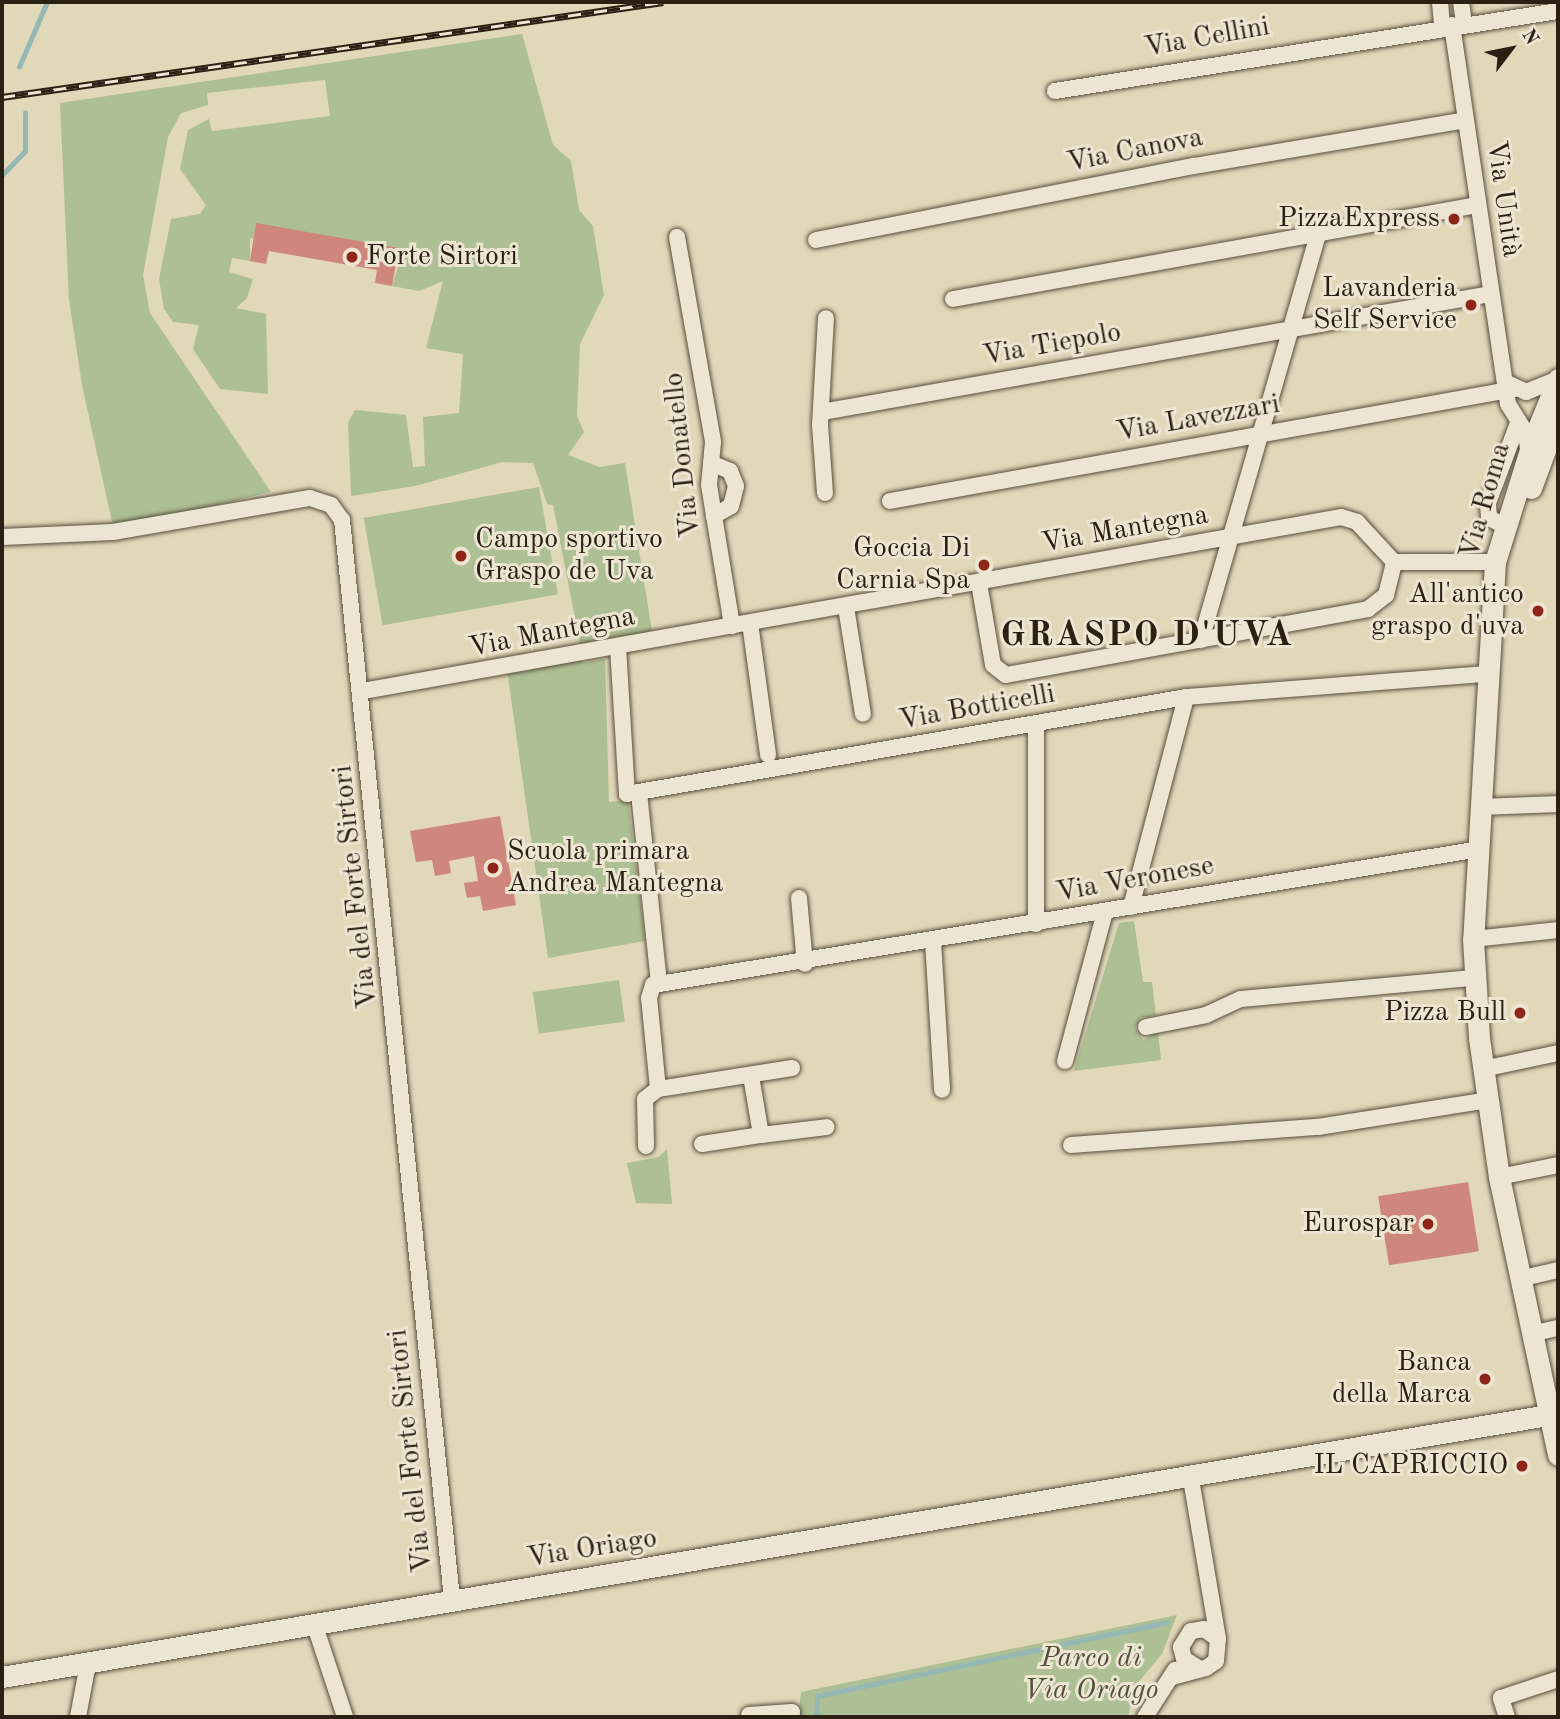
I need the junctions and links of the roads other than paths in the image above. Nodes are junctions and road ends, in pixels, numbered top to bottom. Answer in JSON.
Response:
{"nodes":[{"id":1,"x":1440,"y":2,"type":"edge"},
{"id":2,"x":1461,"y":2,"type":"edge"},
{"id":3,"x":1558,"y":11,"type":"edge"},
{"id":4,"x":1452,"y":25,"type":"junction"},
{"id":5,"x":1055,"y":91,"type":"dead end"},
{"id":6,"x":1465,"y":120,"type":"junction"},
{"id":7,"x":1477,"y":205,"type":"junction"},
{"id":8,"x":1318,"y":234,"type":"junction"},
{"id":9,"x":677,"y":237,"type":"dead end"},
{"id":10,"x":816,"y":240,"type":"dead end"},
{"id":11,"x":1490,"y":294,"type":"junction"},
{"id":12,"x":953,"y":299,"type":"dead end"},
{"id":13,"x":826,"y":317,"type":"dead end"},
{"id":14,"x":1291,"y":330,"type":"junction"},
{"id":15,"x":1558,"y":379,"type":"edge"},
{"id":16,"x":1509,"y":387,"type":"junction"},
{"id":17,"x":1558,"y":398,"type":"edge"},
{"id":18,"x":822,"y":412,"type":"junction"},
{"id":19,"x":1533,"y":419,"type":"edge"},
{"id":20,"x":1261,"y":434,"type":"junction"},
{"id":21,"x":711,"y":463,"type":"junction"},
{"id":22,"x":825,"y":493,"type":"dead end"},
{"id":23,"x":890,"y":501,"type":"dead end"},
{"id":24,"x":714,"y":516,"type":"junction"},
{"id":25,"x":1512,"y":526,"type":"junction"},
{"id":26,"x":2,"y":537,"type":"edge"},
{"id":27,"x":1231,"y":537,"type":"junction"},
{"id":28,"x":1394,"y":562,"type":"junction"},
{"id":29,"x":1495,"y":562,"type":"junction"},
{"id":30,"x":979,"y":583,"type":"junction"},
{"id":31,"x":1503,"y":606,"type":"junction"},
{"id":32,"x":846,"y":607,"type":"junction"},
{"id":33,"x":750,"y":623,"type":"junction"},
{"id":34,"x":732,"y":625,"type":"junction"},
{"id":35,"x":1201,"y":640,"type":"junction"},
{"id":36,"x":618,"y":647,"type":"junction"},
{"id":37,"x":1485,"y":674,"type":"junction"},
{"id":38,"x":363,"y":691,"type":"junction"},
{"id":39,"x":1186,"y":697,"type":"junction"},
{"id":40,"x":863,"y":714,"type":"dead end"},
{"id":41,"x":1036,"y":725,"type":"junction"},
{"id":42,"x":1486,"y":727,"type":"junction"},
{"id":43,"x":768,"y":755,"type":"dead end"},
{"id":44,"x":639,"y":793,"type":"junction"},
{"id":45,"x":1558,"y":804,"type":"edge"},
{"id":46,"x":1480,"y":807,"type":"junction"},
{"id":47,"x":1474,"y":850,"type":"junction"},
{"id":48,"x":799,"y":898,"type":"dead end"},
{"id":49,"x":1131,"y":907,"type":"junction"},
{"id":50,"x":1105,"y":912,"type":"junction"},
{"id":51,"x":1036,"y":925,"type":"junction"},
{"id":52,"x":1558,"y":930,"type":"edge"},
{"id":53,"x":1473,"y":939,"type":"junction"},
{"id":54,"x":933,"y":941,"type":"junction"},
{"id":55,"x":805,"y":964,"type":"junction"},
{"id":56,"x":1473,"y":978,"type":"junction"},
{"id":57,"x":659,"y":982,"type":"junction"},
{"id":58,"x":1146,"y":1027,"type":"dead end"},
{"id":59,"x":1558,"y":1053,"type":"edge"},
{"id":60,"x":1065,"y":1061,"type":"dead end"},
{"id":61,"x":792,"y":1068,"type":"dead end"},
{"id":62,"x":1483,"y":1069,"type":"junction"},
{"id":63,"x":751,"y":1076,"type":"junction"},
{"id":64,"x":658,"y":1089,"type":"junction"},
{"id":65,"x":942,"y":1090,"type":"dead end"},
{"id":66,"x":1488,"y":1100,"type":"junction"},
{"id":67,"x":827,"y":1127,"type":"dead end"},
{"id":68,"x":761,"y":1135,"type":"junction"},
{"id":69,"x":702,"y":1144,"type":"dead end"},
{"id":70,"x":1071,"y":1145,"type":"dead end"},
{"id":71,"x":646,"y":1146,"type":"dead end"},
{"id":72,"x":1558,"y":1165,"type":"edge"},
{"id":73,"x":1499,"y":1177,"type":"junction"},
{"id":74,"x":1558,"y":1270,"type":"edge"},
{"id":75,"x":1519,"y":1279,"type":"junction"},
{"id":76,"x":1558,"y":1328,"type":"edge"},
{"id":77,"x":1531,"y":1334,"type":"junction"},
{"id":78,"x":1548,"y":1415,"type":"junction"},
{"id":79,"x":1558,"y":1455,"type":"edge"},
{"id":80,"x":1191,"y":1479,"type":"junction"},
{"id":81,"x":1209,"y":1586,"type":"junction"},
{"id":82,"x":452,"y":1600,"type":"junction"},
{"id":83,"x":314,"y":1623,"type":"junction"},
{"id":84,"x":1191,"y":1632,"type":"junction"},
{"id":85,"x":1218,"y":1639,"type":"junction"},
{"id":86,"x":1181,"y":1652,"type":"junction"},
{"id":87,"x":88,"y":1663,"type":"junction"},
{"id":88,"x":1200,"y":1669,"type":"junction"},
{"id":89,"x":2,"y":1677,"type":"edge"},
{"id":90,"x":1172,"y":1677,"type":"junction"},
{"id":91,"x":1558,"y":1679,"type":"edge"},
{"id":92,"x":749,"y":1715,"type":"dead end"},
{"id":93,"x":78,"y":1717,"type":"edge"},
{"id":94,"x":345,"y":1717,"type":"edge"},
{"id":95,"x":791,"y":1717,"type":"edge"},
{"id":96,"x":1146,"y":1717,"type":"edge"},
{"id":97,"x":1507,"y":1717,"type":"edge"}],
"edges":[{"from":1,"to":4,"type":"street","name":"Via Unità"},
{"from":2,"to":4,"type":"street","name":"Via Unità"},
{"from":3,"to":4,"type":"street","name":"Via Cellini"},
{"from":4,"to":5,"type":"street","name":"Via Cellini"},
{"from":4,"to":6,"type":"street","name":"Via Unità"},
{"from":6,"to":7,"type":"street","name":"Via Unità"},
{"from":6,"to":10,"type":"street","name":"Via Canova"},
{"from":7,"to":8,"type":"street"},
{"from":7,"to":11,"type":"street","name":"Via Unità"},
{"from":8,"to":12,"type":"street"},
{"from":8,"to":14,"type":"street"},
{"from":9,"to":21,"type":"street","name":"Via Donatello"},
{"from":11,"to":14,"type":"street","name":"Via Tiepolo"},
{"from":11,"to":16,"type":"street","name":"Via Unità"},
{"from":13,"to":18,"type":"street"},
{"from":14,"to":18,"type":"street","name":"Via Tiepolo"},
{"from":14,"to":20,"type":"street"},
{"from":15,"to":16,"type":"street"},
{"from":15,"to":19,"type":"street","name":"Via Roma"},
{"from":16,"to":19,"type":"street","name":"Via Unità"},
{"from":16,"to":20,"type":"street","name":"Via Lavezzari"},
{"from":17,"to":19,"type":"street"},
{"from":18,"to":22,"type":"street"},
{"from":19,"to":25,"type":"street","name":"Via Roma"},
{"from":19,"to":25,"type":"street","name":"Via Roma"},
{"from":19,"to":25,"type":"street"},
{"from":20,"to":23,"type":"street","name":"Via Lavezzari"},
{"from":20,"to":27,"type":"street"},
{"from":21,"to":24,"type":"street","name":"Via Donatello"},
{"from":21,"to":24,"type":"street"},
{"from":24,"to":34,"type":"street","name":"Via Donatello"},
{"from":25,"to":29,"type":"street","name":"Via Roma"},
{"from":25,"to":31,"type":"street","name":"Via Roma"},
{"from":26,"to":38,"type":"street","name":"Via del Forte Sirtori"},
{"from":27,"to":28,"type":"street","name":"Via Mantegna"},
{"from":27,"to":30,"type":"street","name":"Via Mantegna"},
{"from":27,"to":35,"type":"street"},
{"from":28,"to":29,"type":"street"},
{"from":28,"to":35,"type":"street"},
{"from":29,"to":31,"type":"street"},
{"from":29,"to":37,"type":"street","name":"Via Roma"},
{"from":30,"to":32,"type":"street","name":"Via Mantegna"},
{"from":30,"to":35,"type":"street"},
{"from":31,"to":42,"type":"street","name":"Via Roma"},
{"from":32,"to":33,"type":"street","name":"Via Mantegna"},
{"from":32,"to":40,"type":"street"},
{"from":33,"to":34,"type":"street","name":"Via Mantegna"},
{"from":33,"to":43,"type":"street"},
{"from":34,"to":36,"type":"street","name":"Via Mantegna"},
{"from":36,"to":38,"type":"street","name":"Via Mantegna"},
{"from":36,"to":44,"type":"street"},
{"from":37,"to":39,"type":"street","name":"Via Botticelli"},
{"from":37,"to":42,"type":"street","name":"Via Roma"},
{"from":38,"to":82,"type":"street","name":"Via del Forte Sirtori"},
{"from":39,"to":41,"type":"street","name":"Via Botticelli"},
{"from":39,"to":49,"type":"street"},
{"from":41,"to":44,"type":"street","name":"Via Botticelli"},
{"from":41,"to":51,"type":"street"},
{"from":42,"to":46,"type":"street","name":"Via Roma"},
{"from":44,"to":57,"type":"street"},
{"from":45,"to":46,"type":"street"},
{"from":46,"to":47,"type":"street","name":"Via Roma"},
{"from":47,"to":49,"type":"street","name":"Via Veronese"},
{"from":47,"to":53,"type":"street","name":"Via Roma"},
{"from":48,"to":55,"type":"street"},
{"from":49,"to":50,"type":"street","name":"Via Veronese"},
{"from":50,"to":51,"type":"street","name":"Via Veronese"},
{"from":50,"to":60,"type":"street"},
{"from":51,"to":54,"type":"street","name":"Via Veronese"},
{"from":52,"to":53,"type":"street"},
{"from":53,"to":56,"type":"street","name":"Via Roma"},
{"from":54,"to":55,"type":"street","name":"Via Veronese"},
{"from":54,"to":65,"type":"street"},
{"from":55,"to":57,"type":"street","name":"Via Veronese"},
{"from":56,"to":58,"type":"street"},
{"from":56,"to":62,"type":"street","name":"Via Roma"},
{"from":57,"to":64,"type":"street"},
{"from":59,"to":62,"type":"street"},
{"from":61,"to":63,"type":"street"},
{"from":62,"to":66,"type":"street","name":"Via Roma"},
{"from":63,"to":64,"type":"street"},
{"from":63,"to":68,"type":"street"},
{"from":64,"to":71,"type":"street"},
{"from":66,"to":70,"type":"street"},
{"from":66,"to":73,"type":"street","name":"Via Roma"},
{"from":67,"to":68,"type":"street"},
{"from":68,"to":69,"type":"street"},
{"from":72,"to":73,"type":"street"},
{"from":73,"to":75,"type":"street","name":"Via Roma"},
{"from":74,"to":75,"type":"street"},
{"from":75,"to":77,"type":"street","name":"Via Roma"},
{"from":76,"to":77,"type":"street"},
{"from":77,"to":78,"type":"street","name":"Via Roma"},
{"from":78,"to":79,"type":"street","name":"Via Roma"},
{"from":78,"to":80,"type":"street","name":"Via Oriago"},
{"from":80,"to":81,"type":"street"},
{"from":80,"to":82,"type":"street","name":"Via Oriago"},
{"from":81,"to":84,"type":"street"},
{"from":81,"to":85,"type":"street"},
{"from":82,"to":83,"type":"street","name":"Via Oriago"},
{"from":83,"to":87,"type":"street","name":"Via Oriago"},
{"from":83,"to":94,"type":"street"},
{"from":84,"to":85,"type":"street"},
{"from":84,"to":86,"type":"street"},
{"from":85,"to":88,"type":"street"},
{"from":86,"to":88,"type":"street"},
{"from":86,"to":90,"type":"street"},
{"from":87,"to":89,"type":"street","name":"Via Oriago"},
{"from":87,"to":93,"type":"street"},
{"from":88,"to":90,"type":"street"},
{"from":90,"to":96,"type":"street"},
{"from":91,"to":97,"type":"street"},
{"from":92,"to":95,"type":"street"}]}
